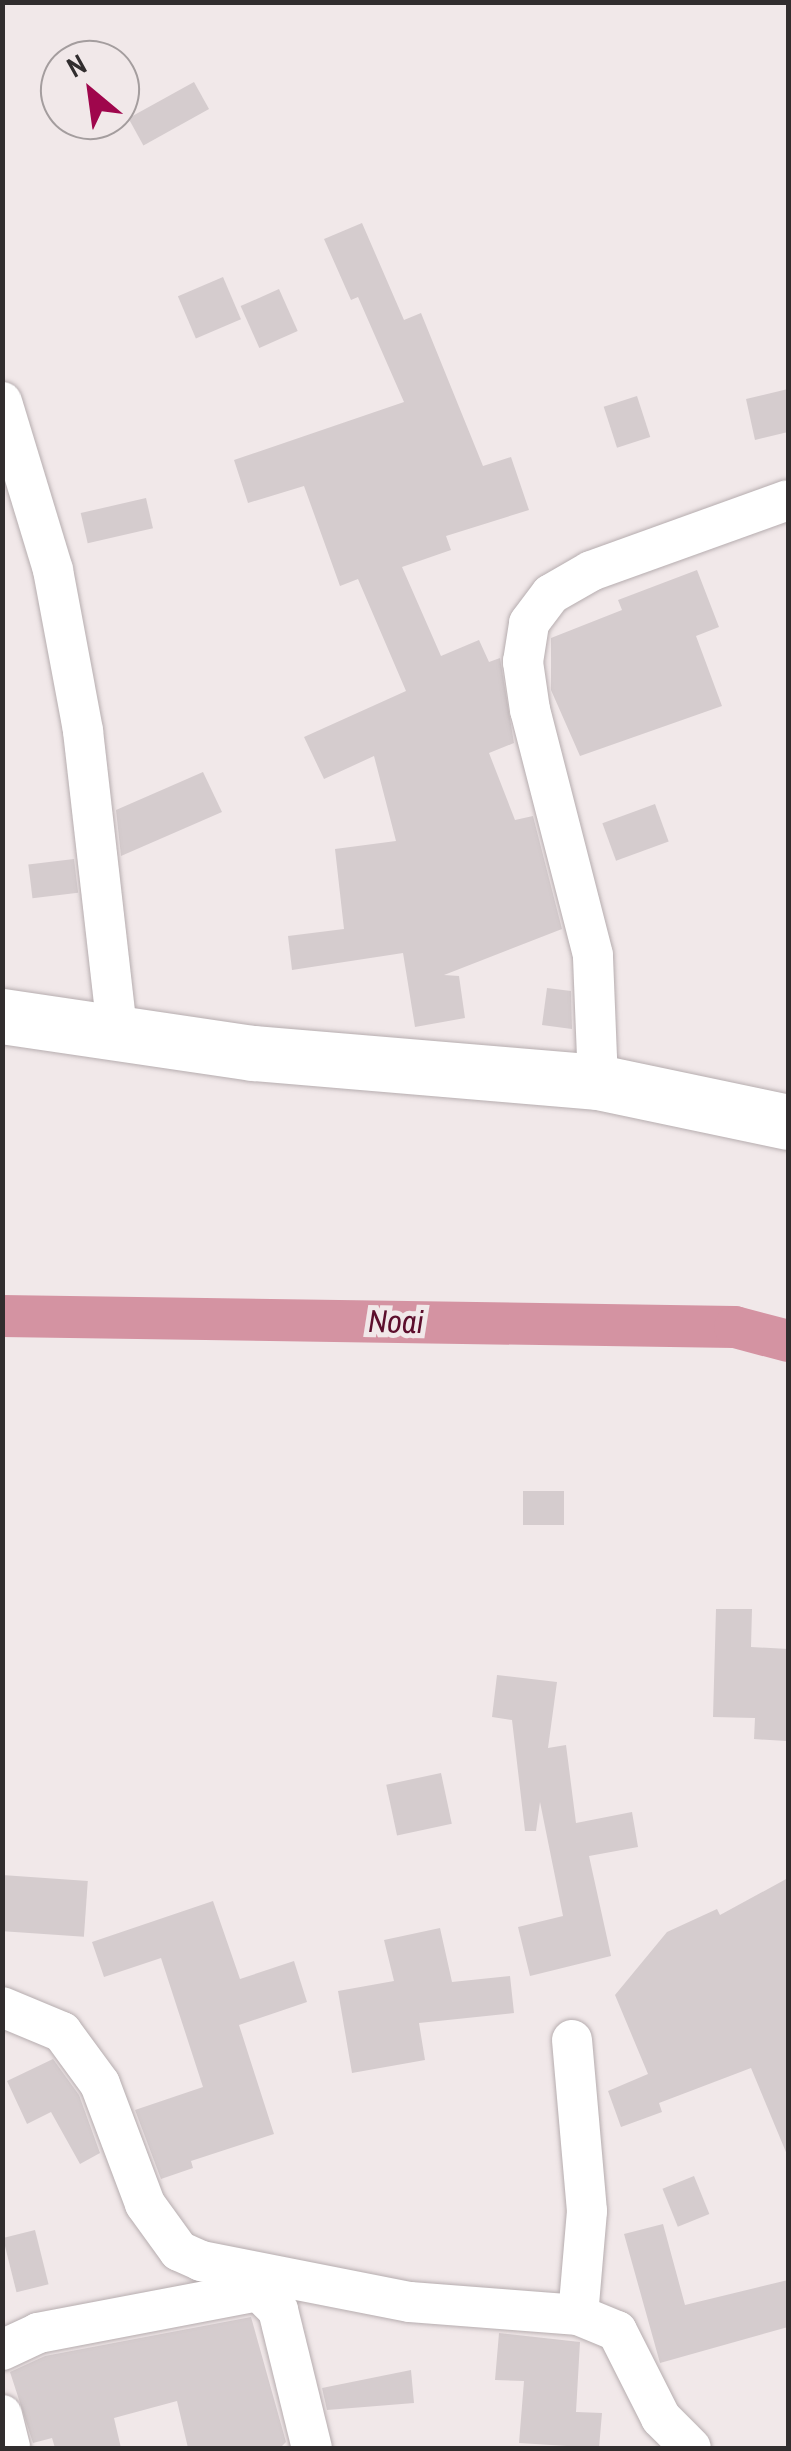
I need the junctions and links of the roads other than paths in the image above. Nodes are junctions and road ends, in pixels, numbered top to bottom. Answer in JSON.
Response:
{"nodes":[{"id":1,"x":2,"y":402,"type":"edge"},
{"id":2,"x":788,"y":500,"type":"edge"},
{"id":3,"x":2,"y":1016,"type":"edge"},
{"id":4,"x":118,"y":1036,"type":"junction"},
{"id":5,"x":598,"y":1082,"type":"junction"},
{"id":6,"x":788,"y":1122,"type":"edge"},
{"id":7,"x":2,"y":2007,"type":"edge"},
{"id":8,"x":572,"y":2040,"type":"dead end"},
{"id":9,"x":578,"y":2315,"type":"junction"},
{"id":10,"x":2,"y":2350,"type":"edge"},
{"id":11,"x":2,"y":2415,"type":"edge"},
{"id":12,"x":10,"y":2448,"type":"edge"},
{"id":13,"x":312,"y":2448,"type":"edge"},
{"id":14,"x":691,"y":2448,"type":"edge"}],
"edges":[{"from":1,"to":4,"type":"street"},
{"from":2,"to":5,"type":"street"},
{"from":3,"to":4,"type":"street"},
{"from":4,"to":5,"type":"street"},
{"from":5,"to":6,"type":"street"},
{"from":7,"to":9,"type":"street"},
{"from":8,"to":9,"type":"street"},
{"from":9,"to":14,"type":"street"},
{"from":10,"to":13,"type":"street"},
{"from":11,"to":12,"type":"street"}]}
